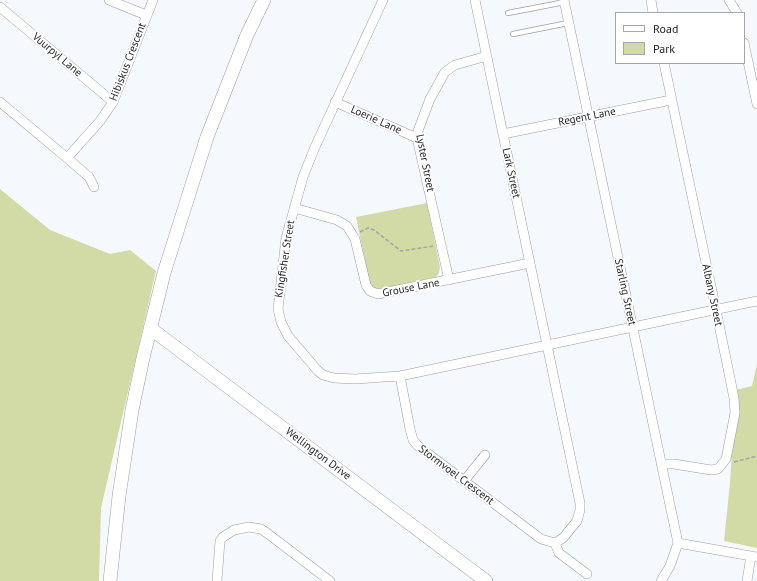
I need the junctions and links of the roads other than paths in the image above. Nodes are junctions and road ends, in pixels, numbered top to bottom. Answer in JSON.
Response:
{"nodes":[{"id":1,"x":109,"y":0,"type":"edge"},
{"id":2,"x":153,"y":0,"type":"edge"},
{"id":3,"x":264,"y":0,"type":"edge"},
{"id":4,"x":383,"y":0,"type":"edge"},
{"id":5,"x":475,"y":0,"type":"edge"},
{"id":6,"x":651,"y":0,"type":"edge"},
{"id":7,"x":729,"y":0,"type":"edge"},
{"id":8,"x":564,"y":1,"type":"edge"},
{"id":9,"x":0,"y":7,"type":"edge"},
{"id":10,"x":653,"y":12,"type":"edge"},
{"id":11,"x":736,"y":12,"type":"edge"},
{"id":12,"x":508,"y":13,"type":"dead end"},
{"id":13,"x":146,"y":14,"type":"junction"},
{"id":14,"x":568,"y":23,"type":"junction"},
{"id":15,"x":514,"y":34,"type":"dead end"},
{"id":16,"x":745,"y":47,"type":"edge"},
{"id":17,"x":487,"y":56,"type":"junction"},
{"id":18,"x":664,"y":64,"type":"edge"},
{"id":19,"x":755,"y":82,"type":"edge"},
{"id":20,"x":671,"y":100,"type":"junction"},
{"id":21,"x":0,"y":102,"type":"edge"},
{"id":22,"x":113,"y":102,"type":"junction"},
{"id":23,"x":335,"y":102,"type":"junction"},
{"id":24,"x":757,"y":104,"type":"edge"},
{"id":25,"x":588,"y":117,"type":"junction"},
{"id":26,"x":503,"y":134,"type":"junction"},
{"id":27,"x":417,"y":138,"type":"junction"},
{"id":28,"x":67,"y":158,"type":"junction"},
{"id":29,"x":94,"y":187,"type":"dead end"},
{"id":30,"x":294,"y":208,"type":"junction"},
{"id":31,"x":530,"y":263,"type":"junction"},
{"id":32,"x":449,"y":280,"type":"junction"},
{"id":33,"x":757,"y":301,"type":"edge"},
{"id":34,"x":716,"y":310,"type":"junction"},
{"id":35,"x":150,"y":328,"type":"junction"},
{"id":36,"x":633,"y":328,"type":"junction"},
{"id":37,"x":547,"y":346,"type":"junction"},
{"id":38,"x":400,"y":376,"type":"junction"},
{"id":39,"x":485,"y":455,"type":"dead end"},
{"id":40,"x":661,"y":464,"type":"junction"},
{"id":41,"x":464,"y":481,"type":"junction"},
{"id":42,"x":555,"y":543,"type":"junction"},
{"id":43,"x":678,"y":543,"type":"junction"},
{"id":44,"x":754,"y":557,"type":"edge"},
{"id":45,"x":587,"y":574,"type":"dead end"},
{"id":46,"x":110,"y":581,"type":"edge"},
{"id":47,"x":216,"y":581,"type":"edge"},
{"id":48,"x":330,"y":581,"type":"edge"},
{"id":49,"x":486,"y":581,"type":"edge"},
{"id":50,"x":660,"y":581,"type":"edge"},
{"id":51,"x":747,"y":581,"type":"edge"}],
"edges":[{"from":1,"to":13,"type":"street"},
{"from":2,"to":13,"type":"street","name":"Hibiskus Crescent"},
{"from":3,"to":35,"type":"main road"},
{"from":4,"to":23,"type":"street","name":"Kingfisher Street"},
{"from":5,"to":17,"type":"street","name":"Lark Street"},
{"from":6,"to":10,"type":"street"},
{"from":7,"to":11,"type":"street"},
{"from":8,"to":12,"type":"lane"},
{"from":8,"to":14,"type":"street","name":"Starling Street"},
{"from":9,"to":22,"type":"street","name":"Vuurpyl Lane"},
{"from":13,"to":22,"type":"street","name":"Hibiskus Crescent"},
{"from":14,"to":15,"type":"lane"},
{"from":14,"to":25,"type":"street","name":"Starling Street"},
{"from":16,"to":19,"type":"street"},
{"from":17,"to":26,"type":"street","name":"Lark Street"},
{"from":17,"to":27,"type":"street","name":"Lyster Street"},
{"from":18,"to":20,"type":"street","name":"Albany Street"},
{"from":19,"to":24,"type":"street"},
{"from":20,"to":25,"type":"street","name":"Regent Lane"},
{"from":20,"to":34,"type":"street","name":"Albany Street"},
{"from":21,"to":28,"type":"street"},
{"from":22,"to":28,"type":"street","name":"Hibiskus Crescent"},
{"from":23,"to":27,"type":"street","name":"Loerie Lane"},
{"from":23,"to":30,"type":"street","name":"Kingfisher Street"},
{"from":25,"to":26,"type":"street","name":"Regent Lane"},
{"from":25,"to":36,"type":"street","name":"Starling Street"},
{"from":26,"to":31,"type":"street","name":"Lark Street"},
{"from":27,"to":32,"type":"street","name":"Lyster Street"},
{"from":28,"to":29,"type":"street"},
{"from":30,"to":32,"type":"street","name":"Grouse Lane"},
{"from":30,"to":38,"type":"street","name":"Kingfisher Street"},
{"from":31,"to":32,"type":"street","name":"Grouse Lane"},
{"from":31,"to":37,"type":"street","name":"Lark Street"},
{"from":33,"to":34,"type":"street","name":"Kingfisher Street"},
{"from":34,"to":36,"type":"street","name":"Kingfisher Street"},
{"from":34,"to":40,"type":"street","name":"Albany Street"},
{"from":35,"to":46,"type":"main road"},
{"from":35,"to":49,"type":"main road","name":"Wellington Drive"},
{"from":36,"to":37,"type":"street","name":"Kingfisher Street"},
{"from":36,"to":40,"type":"street","name":"Starling Street"},
{"from":37,"to":38,"type":"street","name":"Kingfisher Street"},
{"from":37,"to":42,"type":"street"},
{"from":38,"to":41,"type":"street","name":"Stormvoel Crescent"},
{"from":39,"to":41,"type":"street"},
{"from":40,"to":43,"type":"street","name":"Starling Street"},
{"from":41,"to":42,"type":"street","name":"Stormvoel Crescent"},
{"from":42,"to":45,"type":"street"},
{"from":43,"to":44,"type":"street"},
{"from":43,"to":50,"type":"street"},
{"from":44,"to":51,"type":"street"},
{"from":47,"to":48,"type":"street"}]}
